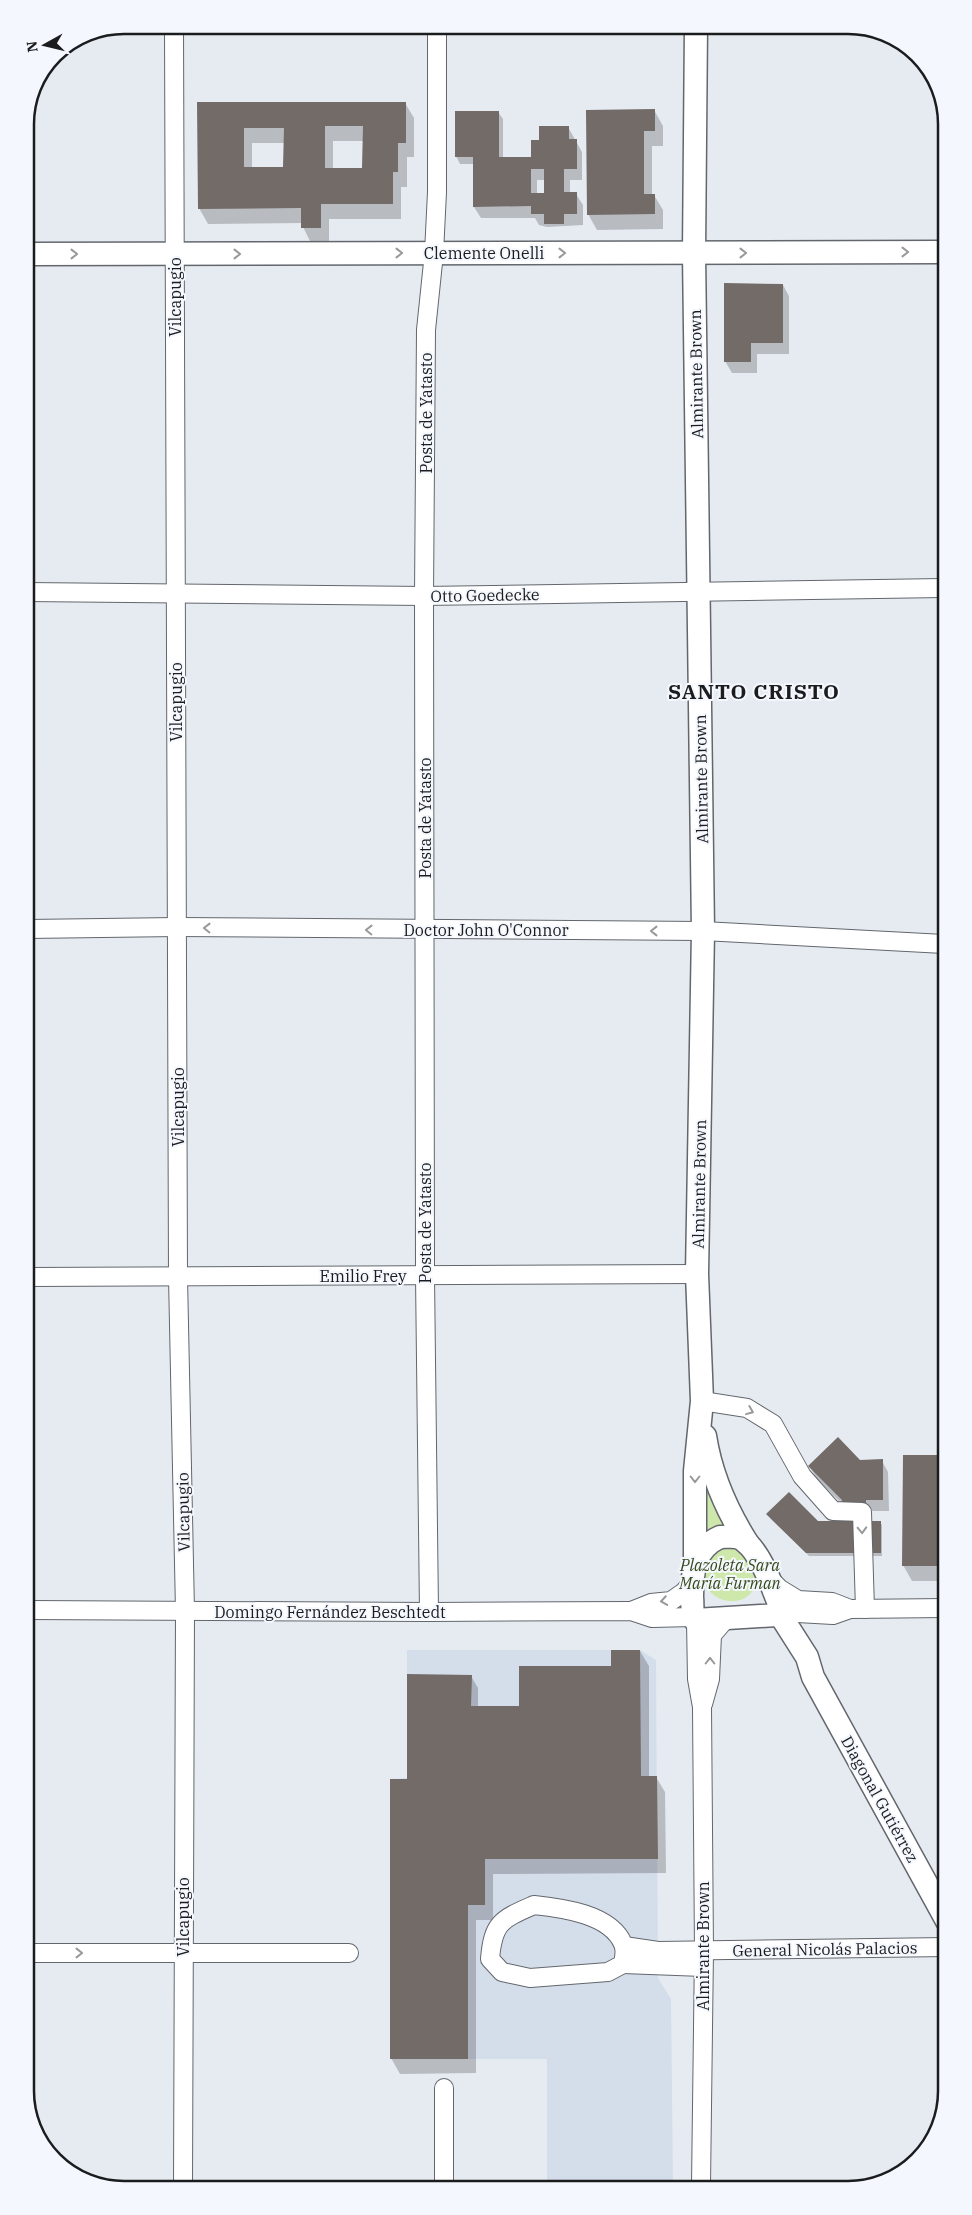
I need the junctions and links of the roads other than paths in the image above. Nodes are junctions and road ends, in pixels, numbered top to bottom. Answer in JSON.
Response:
{"nodes":[{"id":1,"x":174,"y":34,"type":"edge"},
{"id":2,"x":437,"y":34,"type":"edge"},
{"id":3,"x":696,"y":34,"type":"edge"},
{"id":4,"x":938,"y":252,"type":"edge"},
{"id":5,"x":434,"y":253,"type":"junction"},
{"id":6,"x":694,"y":253,"type":"junction"},
{"id":7,"x":34,"y":254,"type":"edge"},
{"id":8,"x":175,"y":254,"type":"junction"},
{"id":9,"x":938,"y":588,"type":"edge"},
{"id":10,"x":34,"y":592,"type":"edge"},
{"id":11,"x":700,"y":592,"type":"junction"},
{"id":12,"x":175,"y":593,"type":"junction"},
{"id":13,"x":424,"y":596,"type":"junction"},
{"id":14,"x":177,"y":927,"type":"junction"},
{"id":15,"x":34,"y":930,"type":"edge"},
{"id":16,"x":426,"y":930,"type":"junction"},
{"id":17,"x":703,"y":931,"type":"junction"},
{"id":18,"x":938,"y":944,"type":"edge"},
{"id":19,"x":697,"y":1274,"type":"junction"},
{"id":20,"x":178,"y":1276,"type":"junction"},
{"id":21,"x":425,"y":1276,"type":"junction"},
{"id":22,"x":34,"y":1277,"type":"edge"},
{"id":23,"x":702,"y":1407,"type":"junction"},
{"id":24,"x":748,"y":1544,"type":"junction"},
{"id":25,"x":694,"y":1571,"type":"junction"},
{"id":26,"x":769,"y":1578,"type":"junction"},
{"id":27,"x":938,"y":1608,"type":"edge"},
{"id":28,"x":858,"y":1609,"type":"junction"},
{"id":29,"x":34,"y":1610,"type":"edge"},
{"id":30,"x":185,"y":1611,"type":"junction"},
{"id":31,"x":631,"y":1611,"type":"junction"},
{"id":32,"x":429,"y":1612,"type":"junction"},
{"id":33,"x":775,"y":1614,"type":"junction"},
{"id":34,"x":694,"y":1619,"type":"junction"},
{"id":35,"x":725,"y":1620,"type":"junction"},
{"id":36,"x":702,"y":1706,"type":"junction"},
{"id":37,"x":938,"y":1906,"type":"edge"},
{"id":38,"x":624,"y":1946,"type":"junction"},
{"id":39,"x":938,"y":1948,"type":"edge"},
{"id":40,"x":34,"y":1953,"type":"edge"},
{"id":41,"x":183,"y":1953,"type":"junction"},
{"id":42,"x":349,"y":1953,"type":"dead end"},
{"id":43,"x":704,"y":1959,"type":"junction"},
{"id":44,"x":623,"y":1964,"type":"junction"},
{"id":45,"x":444,"y":2088,"type":"dead end"},
{"id":46,"x":183,"y":2181,"type":"edge"},
{"id":47,"x":444,"y":2181,"type":"edge"},
{"id":48,"x":702,"y":2181,"type":"edge"}],
"edges":[{"from":1,"to":8,"type":"street","name":"Vilcapugio"},
{"from":2,"to":5,"type":"street","name":"Posta de Yatasto"},
{"from":3,"to":6,"type":"main road","name":"Almirante Brown"},
{"from":6,"to":4,"type":"main road","name":"Clemente Onelli","one_way":true},
{"from":5,"to":6,"type":"main road","name":"Clemente Onelli","one_way":true},
{"from":8,"to":5,"type":"main road","name":"Clemente Onelli","one_way":true},
{"from":5,"to":13,"type":"street","name":"Posta de Yatasto"},
{"from":6,"to":11,"type":"main road","name":"Almirante Brown"},
{"from":7,"to":8,"type":"main road","name":"Clemente Onelli","one_way":true},
{"from":8,"to":12,"type":"street","name":"Vilcapugio"},
{"from":9,"to":11,"type":"street","name":"Otto Goedecke"},
{"from":10,"to":12,"type":"street","name":"Otto Goedecke"},
{"from":11,"to":13,"type":"street","name":"Otto Goedecke"},
{"from":11,"to":17,"type":"main road","name":"Almirante Brown"},
{"from":12,"to":13,"type":"street","name":"Otto Goedecke"},
{"from":12,"to":14,"type":"street","name":"Vilcapugio"},
{"from":13,"to":16,"type":"street","name":"Posta de Yatasto"},
{"from":14,"to":15,"type":"street","name":"Doctor John O'Connor"},
{"from":16,"to":14,"type":"street","name":"Doctor John O'Connor","one_way":true},
{"from":14,"to":20,"type":"street","name":"Vilcapugio"},
{"from":17,"to":16,"type":"street","name":"Doctor John O'Connor","one_way":true},
{"from":16,"to":21,"type":"street","name":"Posta de Yatasto"},
{"from":17,"to":18,"type":"street","name":"Doctor John O'Connor"},
{"from":17,"to":19,"type":"main road","name":"Almirante Brown"},
{"from":19,"to":21,"type":"street","name":"Emilio Frey"},
{"from":19,"to":23,"type":"main road","name":"Almirante Brown"},
{"from":20,"to":21,"type":"street","name":"Emilio Frey"},
{"from":20,"to":22,"type":"street","name":"Emilio Frey"},
{"from":20,"to":30,"type":"street","name":"Vilcapugio"},
{"from":21,"to":32,"type":"street","name":"Posta de Yatasto"},
{"from":23,"to":24,"type":"main road","name":"Almirante Brown"},
{"from":23,"to":25,"type":"main road","name":"Almirante Brown","one_way":true},
{"from":23,"to":28,"type":"street","one_way":true},
{"from":24,"to":25,"type":"main road"},
{"from":24,"to":26,"type":"main road","name":"Almirante Brown"},
{"from":25,"to":31,"type":"street","name":"Domingo Fernández Beschtedt","one_way":true},
{"from":25,"to":34,"type":"main road","name":"Almirante Brown"},
{"from":26,"to":28,"type":"street"},
{"from":26,"to":33,"type":"main road","name":"Almirante Brown"},
{"from":27,"to":28,"type":"street"},
{"from":28,"to":33,"type":"street"},
{"from":29,"to":30,"type":"street","name":"Domingo Fernández Beschtedt"},
{"from":30,"to":32,"type":"street","name":"Domingo Fernández Beschtedt"},
{"from":30,"to":41,"type":"street","name":"Vilcapugio"},
{"from":31,"to":32,"type":"street","name":"Domingo Fernández Beschtedt"},
{"from":31,"to":34,"type":"street","name":"Domingo Fernández Beschtedt"},
{"from":33,"to":35,"type":"main road"},
{"from":33,"to":37,"type":"main road","name":"Diagonal Gutiérrez"},
{"from":34,"to":35,"type":"main road"},
{"from":34,"to":36,"type":"street","name":"Almirante Brown"},
{"from":36,"to":35,"type":"street","name":"Almirante Brown","one_way":true},
{"from":36,"to":43,"type":"street","name":"Almirante Brown"},
{"from":38,"to":43,"type":"street"},
{"from":38,"to":44,"type":"street"},
{"from":38,"to":44,"type":"street"},
{"from":39,"to":43,"type":"street","name":"General Nicolás Palacios"},
{"from":40,"to":41,"type":"street","one_way":true},
{"from":41,"to":42,"type":"street"},
{"from":41,"to":46,"type":"street","name":"Vilcapugio"},
{"from":43,"to":44,"type":"street"},
{"from":43,"to":48,"type":"street","name":"Almirante Brown"},
{"from":45,"to":47,"type":"street"}]}
